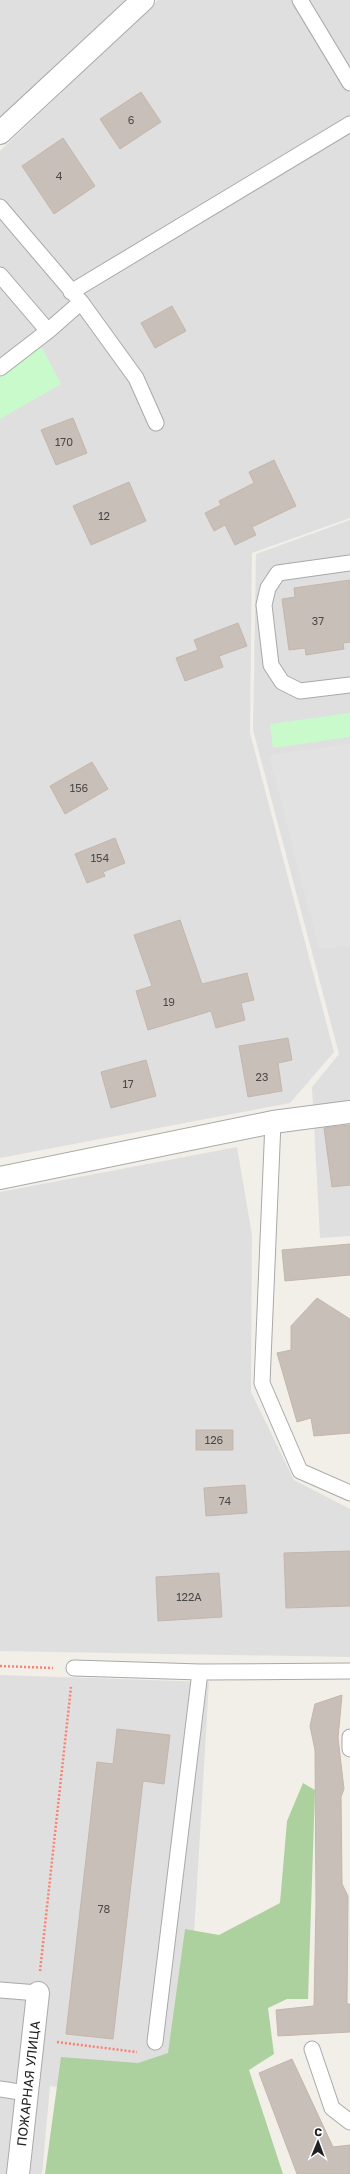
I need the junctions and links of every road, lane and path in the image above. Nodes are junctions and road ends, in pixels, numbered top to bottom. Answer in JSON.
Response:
{"nodes":[{"id":1,"x":143,"y":0,"type":"edge"},
{"id":2,"x":300,"y":0,"type":"edge"},
{"id":3,"x":350,"y":83,"type":"edge"},
{"id":4,"x":350,"y":124,"type":"edge"},
{"id":5,"x":0,"y":133,"type":"edge"},
{"id":6,"x":0,"y":207,"type":"edge"},
{"id":7,"x":0,"y":275,"type":"edge"},
{"id":8,"x":76,"y":297,"type":"junction"},
{"id":9,"x":48,"y":331,"type":"junction"},
{"id":10,"x":0,"y":368,"type":"edge"},
{"id":11,"x":156,"y":422,"type":"dead end"},
{"id":12,"x":350,"y":563,"type":"edge"},
{"id":13,"x":350,"y":685,"type":"edge"},
{"id":14,"x":350,"y":1112,"type":"edge"},
{"id":15,"x":273,"y":1122,"type":"junction"},
{"id":16,"x":0,"y":1178,"type":"edge"},
{"id":17,"x":350,"y":1493,"type":"edge"},
{"id":18,"x":0,"y":1666,"type":"edge"},
{"id":19,"x":74,"y":1668,"type":"junction"},
{"id":20,"x":350,"y":1671,"type":"edge"},
{"id":21,"x":200,"y":1672,"type":"junction"},
{"id":22,"x":350,"y":1737,"type":"edge"},
{"id":23,"x":350,"y":1749,"type":"edge"},
{"id":24,"x":0,"y":1990,"type":"edge"},
{"id":25,"x":38,"y":1993,"type":"junction"},
{"id":26,"x":33,"y":2039,"type":"junction"},
{"id":27,"x":155,"y":2042,"type":"joint"},
{"id":28,"x":312,"y":2049,"type":"dead end"},
{"id":29,"x":0,"y":2089,"type":"edge"},
{"id":30,"x":26,"y":2093,"type":"junction"},
{"id":31,"x":350,"y":2122,"type":"edge"},
{"id":32,"x":18,"y":2174,"type":"edge"}],
"edges":[{"from":1,"to":5,"type":"street"},
{"from":2,"to":3,"type":"lane"},
{"from":4,"to":8,"type":"lane"},
{"from":6,"to":8,"type":"lane"},
{"from":7,"to":9,"type":"lane"},
{"from":8,"to":9,"type":"lane"},
{"from":8,"to":11,"type":"lane"},
{"from":9,"to":10,"type":"lane"},
{"from":12,"to":13,"type":"lane"},
{"from":14,"to":15,"type":"street"},
{"from":15,"to":16,"type":"street"},
{"from":15,"to":17,"type":"lane"},
{"from":18,"to":19,"type":"path"},
{"from":19,"to":21,"type":"lane"},
{"from":19,"to":25,"type":"path"},
{"from":20,"to":21,"type":"lane"},
{"from":21,"to":27,"type":"lane"},
{"from":22,"to":23,"type":"lane"},
{"from":24,"to":25,"type":"lane"},
{"from":25,"to":26,"type":"street","name":"ПОЖАРНАЯ УЛИЦА"},
{"from":26,"to":27,"type":"path"},
{"from":26,"to":30,"type":"street","name":"ПОЖАРНАЯ УЛИЦА"},
{"from":28,"to":31,"type":"lane"},
{"from":29,"to":30,"type":"lane"},
{"from":30,"to":32,"type":"street","name":"ПОЖАРНАЯ УЛИЦА"}]}
